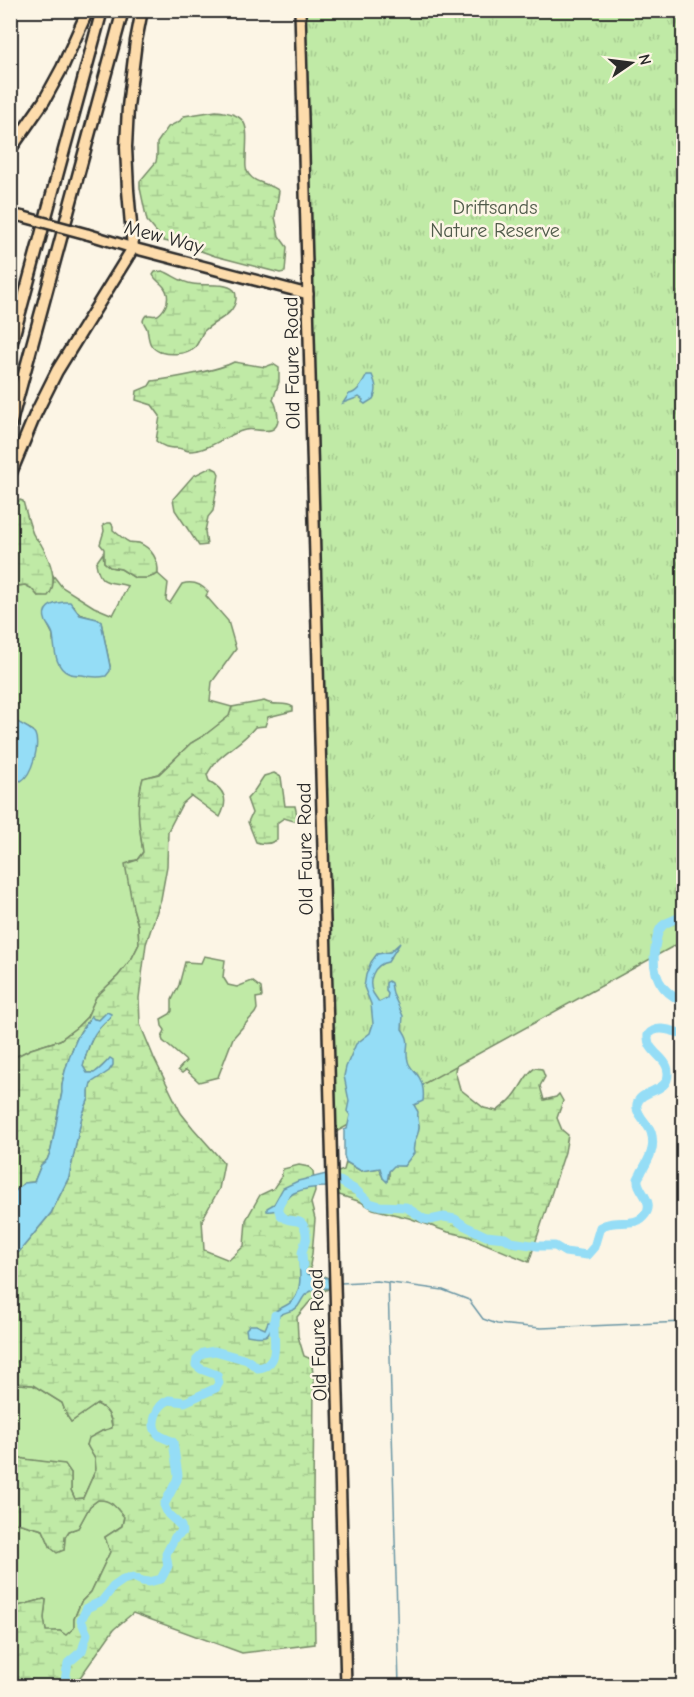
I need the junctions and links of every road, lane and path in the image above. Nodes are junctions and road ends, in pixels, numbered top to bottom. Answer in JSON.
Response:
{"nodes":[{"id":1,"x":88,"y":10,"type":"edge"},
{"id":2,"x":102,"y":10,"type":"edge"},
{"id":3,"x":123,"y":10,"type":"edge"},
{"id":4,"x":142,"y":10,"type":"edge"},
{"id":5,"x":300,"y":10,"type":"edge"},
{"id":6,"x":10,"y":150,"type":"edge"},
{"id":7,"x":10,"y":214,"type":"edge"},
{"id":8,"x":133,"y":248,"type":"junction"},
{"id":9,"x":308,"y":294,"type":"junction"},
{"id":10,"x":10,"y":349,"type":"edge"},
{"id":11,"x":10,"y":426,"type":"edge"},
{"id":12,"x":10,"y":475,"type":"edge"},
{"id":13,"x":346,"y":1686,"type":"edge"}],
"edges":[{"from":1,"to":6,"type":"highway"},
{"from":2,"to":10,"type":"highway"},
{"from":3,"to":11,"type":"highway"},
{"from":4,"to":8,"type":"highway"},
{"from":5,"to":9,"type":"main road","name":"Old Faure Road"},
{"from":7,"to":8,"type":"main road","name":"Mew Way","bridge":true},
{"from":8,"to":9,"type":"main road","name":"Mew Way"},
{"from":8,"to":12,"type":"highway"},
{"from":9,"to":13,"type":"main road","name":"Old Faure Road"}]}
